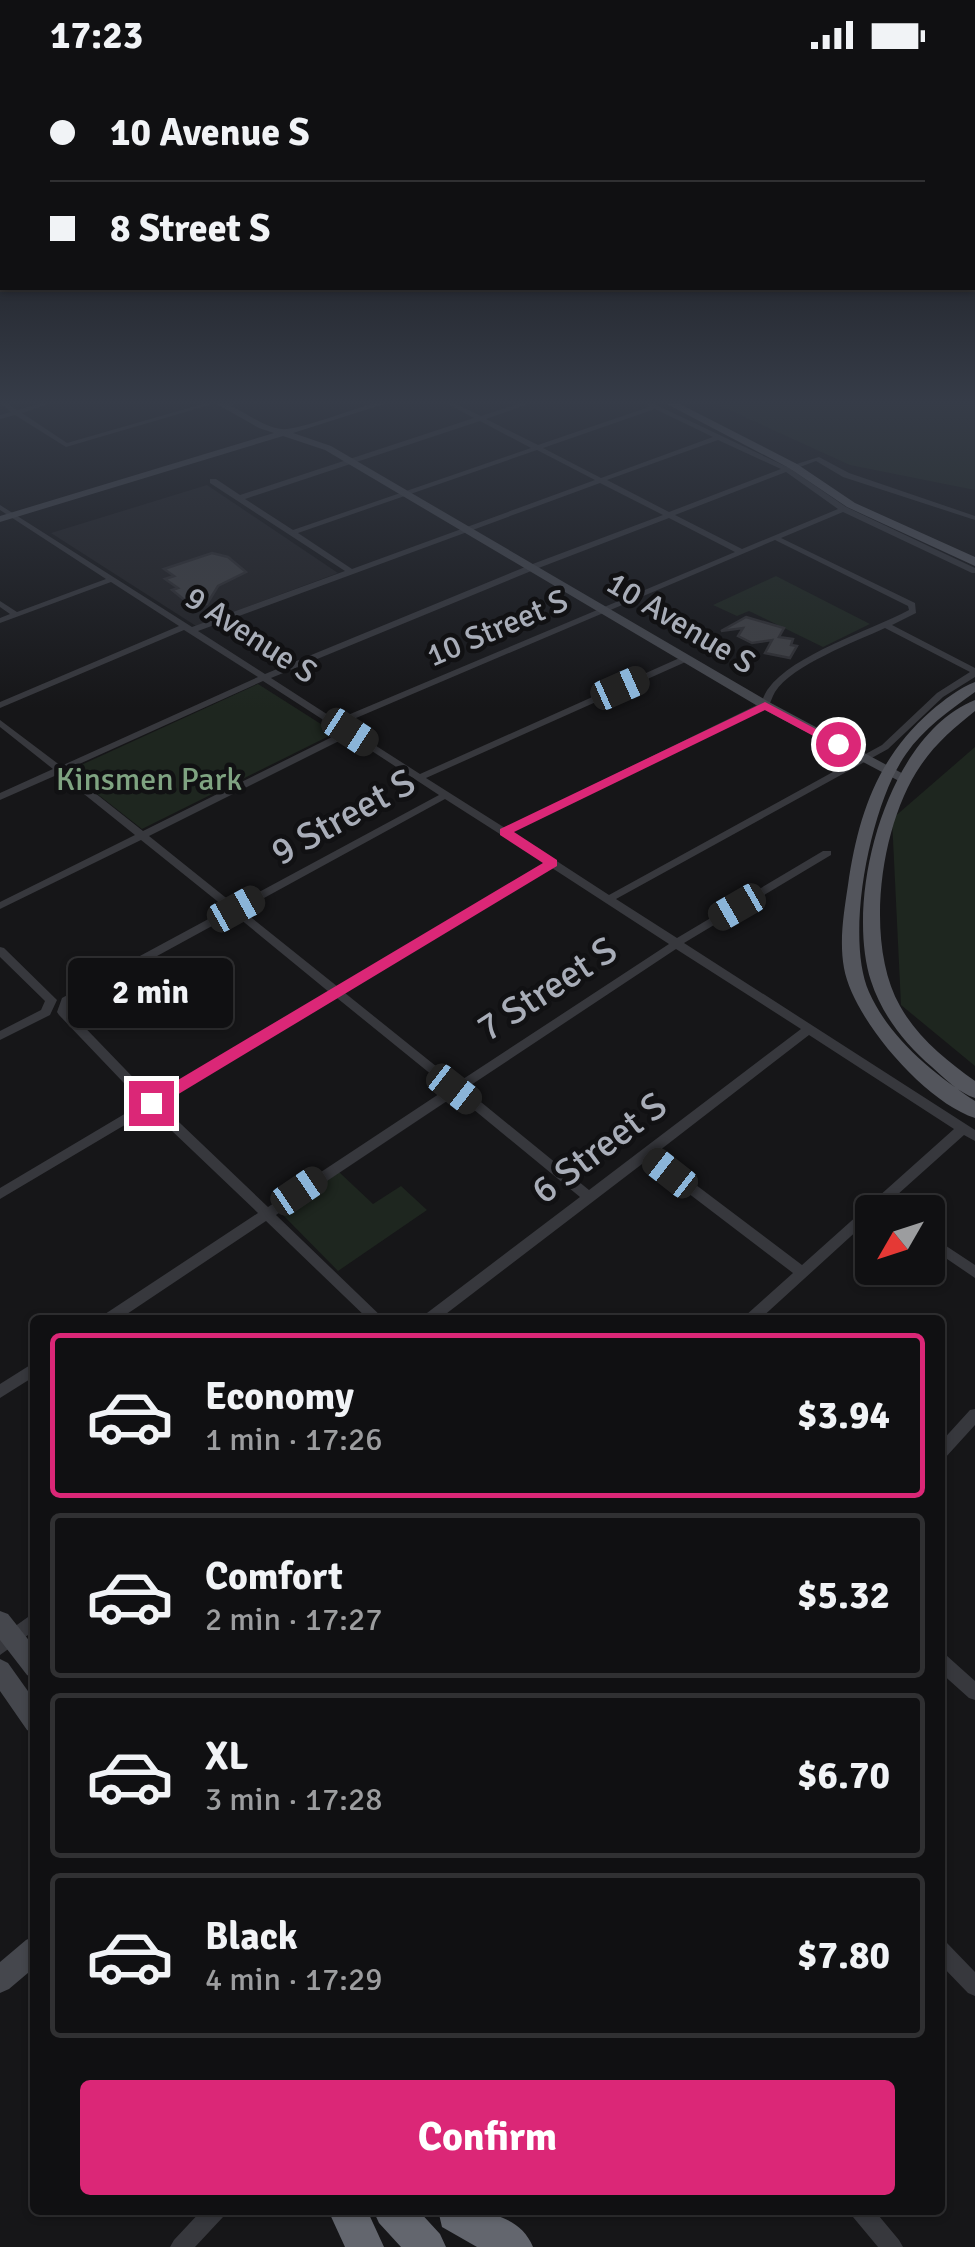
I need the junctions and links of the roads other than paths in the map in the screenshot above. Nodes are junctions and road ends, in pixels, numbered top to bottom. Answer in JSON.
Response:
{"nodes":[{"id":1,"x":47,"y":505,"type":"edge"},
{"id":2,"x":249,"y":505,"type":"edge"},
{"id":3,"x":376,"y":505,"type":"edge"},
{"id":4,"x":426,"y":505,"type":"edge"},
{"id":5,"x":532,"y":505,"type":"edge"},
{"id":6,"x":652,"y":505,"type":"edge"},
{"id":7,"x":695,"y":505,"type":"edge"},
{"id":8,"x":837,"y":505,"type":"edge"},
{"id":9,"x":849,"y":505,"type":"edge"},
{"id":10,"x":869,"y":505,"type":"edge"},
{"id":11,"x":934,"y":505,"type":"edge"},
{"id":12,"x":0,"y":507,"type":"edge"},
{"id":13,"x":843,"y":510,"type":"junction"},
{"id":14,"x":671,"y":514,"type":"junction"},
{"id":15,"x":13,"y":515,"type":"junction"},
{"id":16,"x":975,"y":518,"type":"edge"},
{"id":17,"x":0,"y":519,"type":"edge"},
{"id":18,"x":466,"y":528,"type":"junction"},
{"id":19,"x":292,"y":533,"type":"junction"},
{"id":20,"x":776,"y":538,"type":"junction"},
{"id":21,"x":742,"y":552,"type":"junction"},
{"id":22,"x":975,"y":553,"type":"edge"},
{"id":23,"x":975,"y":562,"type":"edge"},
{"id":24,"x":533,"y":567,"type":"junction"},
{"id":25,"x":350,"y":571,"type":"junction"},
{"id":26,"x":975,"y":571,"type":"edge"},
{"id":27,"x":113,"y":578,"type":"junction"},
{"id":28,"x":0,"y":603,"type":"edge"},
{"id":29,"x":605,"y":610,"type":"junction"},
{"id":30,"x":16,"y":615,"type":"junction"},
{"id":31,"x":0,"y":621,"type":"edge"},
{"id":32,"x":886,"y":626,"type":"junction"},
{"id":33,"x":189,"y":628,"type":"junction"},
{"id":34,"x":687,"y":658,"type":"junction"},
{"id":35,"x":975,"y":672,"type":"edge"},
{"id":36,"x":265,"y":677,"type":"junction"},
{"id":37,"x":975,"y":686,"type":"edge"},
{"id":38,"x":975,"y":704,"type":"edge"},
{"id":39,"x":0,"y":705,"type":"edge"},
{"id":40,"x":765,"y":705,"type":"junction"},
{"id":41,"x":0,"y":722,"type":"edge"},
{"id":42,"x":336,"y":723,"type":"junction"},
{"id":43,"x":350,"y":732,"type":"junction"},
{"id":44,"x":865,"y":759,"type":"junction"},
{"id":45,"x":60,"y":770,"type":"junction"},
{"id":46,"x":886,"y":770,"type":"junction"},
{"id":47,"x":420,"y":777,"type":"junction"},
{"id":48,"x":904,"y":778,"type":"junction"},
{"id":49,"x":447,"y":794,"type":"junction"},
{"id":50,"x":0,"y":796,"type":"edge"},
{"id":51,"x":505,"y":832,"type":"junction"},
{"id":52,"x":143,"y":835,"type":"junction"},
{"id":53,"x":827,"y":854,"type":"dead end"},
{"id":54,"x":552,"y":863,"type":"junction"},
{"id":55,"x":609,"y":900,"type":"junction"},
{"id":56,"x":0,"y":906,"type":"edge"},
{"id":57,"x":236,"y":909,"type":"junction"},
{"id":58,"x":676,"y":943,"type":"junction"},
{"id":59,"x":0,"y":951,"type":"edge"},
{"id":60,"x":339,"y":990,"type":"junction"},
{"id":61,"x":809,"y":1028,"type":"junction"},
{"id":62,"x":0,"y":1036,"type":"edge"},
{"id":63,"x":454,"y":1089,"type":"junction"},
{"id":64,"x":975,"y":1091,"type":"edge"},
{"id":65,"x":151,"y":1103,"type":"junction"},
{"id":66,"x":975,"y":1112,"type":"edge"},
{"id":67,"x":969,"y":1132,"type":"edge"},
{"id":68,"x":646,"y":1154,"type":"junction"},
{"id":69,"x":0,"y":1194,"type":"edge"},
{"id":70,"x":899,"y":1195,"type":"edge"},
{"id":71,"x":588,"y":1196,"type":"junction"},
{"id":72,"x":267,"y":1213,"type":"junction"},
{"id":73,"x":855,"y":1231,"type":"edge"},
{"id":74,"x":945,"y":1251,"type":"edge"},
{"id":75,"x":975,"y":1272,"type":"edge"},
{"id":76,"x":802,"y":1273,"type":"junction"},
{"id":77,"x":114,"y":1315,"type":"edge"},
{"id":78,"x":373,"y":1315,"type":"edge"},
{"id":79,"x":434,"y":1315,"type":"edge"},
{"id":80,"x":756,"y":1315,"type":"edge"},
{"id":81,"x":30,"y":1371,"type":"edge"},
{"id":82,"x":0,"y":1392,"type":"edge"},
{"id":83,"x":975,"y":1415,"type":"edge"},
{"id":84,"x":945,"y":1448,"type":"edge"},
{"id":85,"x":30,"y":1622,"type":"edge"},
{"id":86,"x":4,"y":1635,"type":"edge"},
{"id":87,"x":30,"y":1662,"type":"edge"},
{"id":88,"x":945,"y":1665,"type":"edge"},
{"id":89,"x":0,"y":1670,"type":"edge"},
{"id":90,"x":975,"y":1692,"type":"edge"},
{"id":91,"x":30,"y":1715,"type":"edge"},
{"id":92,"x":30,"y":1954,"type":"edge"},
{"id":93,"x":945,"y":1955,"type":"edge"},
{"id":94,"x":0,"y":1980,"type":"edge"},
{"id":95,"x":975,"y":1986,"type":"edge"},
{"id":96,"x":211,"y":2215,"type":"edge"},
{"id":97,"x":349,"y":2215,"type":"edge"},
{"id":98,"x":397,"y":2215,"type":"edge"},
{"id":99,"x":456,"y":2215,"type":"edge"},
{"id":100,"x":458,"y":2215,"type":"edge"},
{"id":101,"x":864,"y":2215,"type":"edge"},
{"id":102,"x":181,"y":2247,"type":"edge"},
{"id":103,"x":365,"y":2247,"type":"edge"},
{"id":104,"x":427,"y":2247,"type":"edge"},
{"id":105,"x":492,"y":2247,"type":"edge"},
{"id":106,"x":514,"y":2247,"type":"edge"},
{"id":107,"x":892,"y":2247,"type":"edge"}],
"edges":[{"from":1,"to":15,"type":"street"},
{"from":2,"to":19,"type":"street"},
{"from":3,"to":19,"type":"street"},
{"from":4,"to":18,"type":"street","name":"10 Avenue S"},
{"from":5,"to":18,"type":"street"},
{"from":6,"to":14,"type":"street"},
{"from":7,"to":14,"type":"street"},
{"from":8,"to":13,"type":"street"},
{"from":9,"to":23,"type":"main road"},
{"from":10,"to":22,"type":"main road"},
{"from":11,"to":16,"type":"street"},
{"from":12,"to":15,"type":"street","name":"9 Avenue S"},
{"from":13,"to":20,"type":"street","name":"10 Street S"},
{"from":13,"to":26,"type":"street"},
{"from":14,"to":21,"type":"street"},
{"from":14,"to":24,"type":"street"},
{"from":15,"to":17,"type":"street"},
{"from":15,"to":27,"type":"street","name":"9 Avenue S"},
{"from":18,"to":24,"type":"street","name":"10 Avenue S"},
{"from":18,"to":25,"type":"street"},
{"from":19,"to":25,"type":"street"},
{"from":20,"to":21,"type":"street","name":"10 Street S"},
{"from":20,"to":32,"type":"street"},
{"from":21,"to":29,"type":"street","name":"10 Street S"},
{"from":24,"to":29,"type":"street","name":"10 Avenue S"},
{"from":24,"to":36,"type":"street"},
{"from":25,"to":33,"type":"street"},
{"from":27,"to":30,"type":"street"},
{"from":27,"to":33,"type":"street","name":"9 Avenue S"},
{"from":28,"to":30,"type":"street"},
{"from":29,"to":34,"type":"street","name":"10 Avenue S"},
{"from":29,"to":42,"type":"street","name":"10 Street S"},
{"from":30,"to":31,"type":"street"},
{"from":32,"to":35,"type":"street"},
{"from":32,"to":40,"type":"street"},
{"from":33,"to":36,"type":"street","name":"9 Avenue S"},
{"from":33,"to":39,"type":"street"},
{"from":34,"to":40,"type":"street","name":"10 Avenue S"},
{"from":34,"to":47,"type":"street","name":"9 Street S"},
{"from":35,"to":44,"type":"street"},
{"from":36,"to":42,"type":"street","name":"9 Avenue S"},
{"from":36,"to":45,"type":"street"},
{"from":37,"to":46,"type":"main road"},
{"from":38,"to":48,"type":"main road"},
{"from":40,"to":44,"type":"street","name":"10 Avenue S"},
{"from":40,"to":51,"type":"street"},
{"from":41,"to":45,"type":"street"},
{"from":42,"to":43,"type":"street","name":"9 Avenue S"},
{"from":43,"to":47,"type":"street","name":"9 Avenue S"},
{"from":43,"to":52,"type":"street"},
{"from":44,"to":46,"type":"street","name":"10 Avenue S"},
{"from":44,"to":55,"type":"street"},
{"from":45,"to":50,"type":"street"},
{"from":45,"to":52,"type":"street"},
{"from":46,"to":48,"type":"street","name":"10 Avenue S"},
{"from":46,"to":66,"type":"main road"},
{"from":47,"to":49,"type":"street","name":"9 Avenue S"},
{"from":48,"to":64,"type":"main road"},
{"from":49,"to":51,"type":"street","name":"9 Avenue S"},
{"from":49,"to":57,"type":"street","name":"9 Street S"},
{"from":51,"to":54,"type":"street","name":"9 Avenue S"},
{"from":52,"to":56,"type":"street"},
{"from":52,"to":57,"type":"street"},
{"from":53,"to":58,"type":"street","name":"7 Street S"},
{"from":54,"to":55,"type":"street","name":"9 Avenue S"},
{"from":54,"to":60,"type":"street"},
{"from":55,"to":58,"type":"street","name":"9 Avenue S"},
{"from":57,"to":60,"type":"street"},
{"from":57,"to":65,"type":"street","name":"9 Street S"},
{"from":58,"to":61,"type":"street","name":"9 Avenue S"},
{"from":58,"to":63,"type":"street","name":"7 Street S"},
{"from":59,"to":62,"type":"street"},
{"from":60,"to":63,"type":"street"},
{"from":60,"to":65,"type":"street"},
{"from":61,"to":67,"type":"street","name":"9 Avenue S"},
{"from":61,"to":68,"type":"street","name":"6 Street S"},
{"from":63,"to":71,"type":"street"},
{"from":63,"to":72,"type":"street","name":"7 Street S"},
{"from":65,"to":69,"type":"street"},
{"from":65,"to":72,"type":"street"},
{"from":67,"to":70,"type":"street"},
{"from":68,"to":71,"type":"street","name":"6 Street S"},
{"from":68,"to":76,"type":"street"},
{"from":71,"to":79,"type":"street","name":"6 Street S"},
{"from":72,"to":77,"type":"street","name":"7 Street S"},
{"from":72,"to":78,"type":"street"},
{"from":73,"to":76,"type":"street"},
{"from":74,"to":75,"type":"street"},
{"from":76,"to":80,"type":"street"},
{"from":81,"to":82,"type":"street"},
{"from":83,"to":84,"type":"street"},
{"from":85,"to":86,"type":"street"},
{"from":86,"to":87,"type":"street"},
{"from":88,"to":90,"type":"street"},
{"from":89,"to":91,"type":"street"},
{"from":92,"to":94,"type":"street"},
{"from":93,"to":95,"type":"street"},
{"from":96,"to":102,"type":"street"},
{"from":97,"to":103,"type":"highway"},
{"from":98,"to":104,"type":"highway"},
{"from":99,"to":105,"type":"highway"},
{"from":100,"to":106,"type":"highway"},
{"from":101,"to":107,"type":"street"}]}
